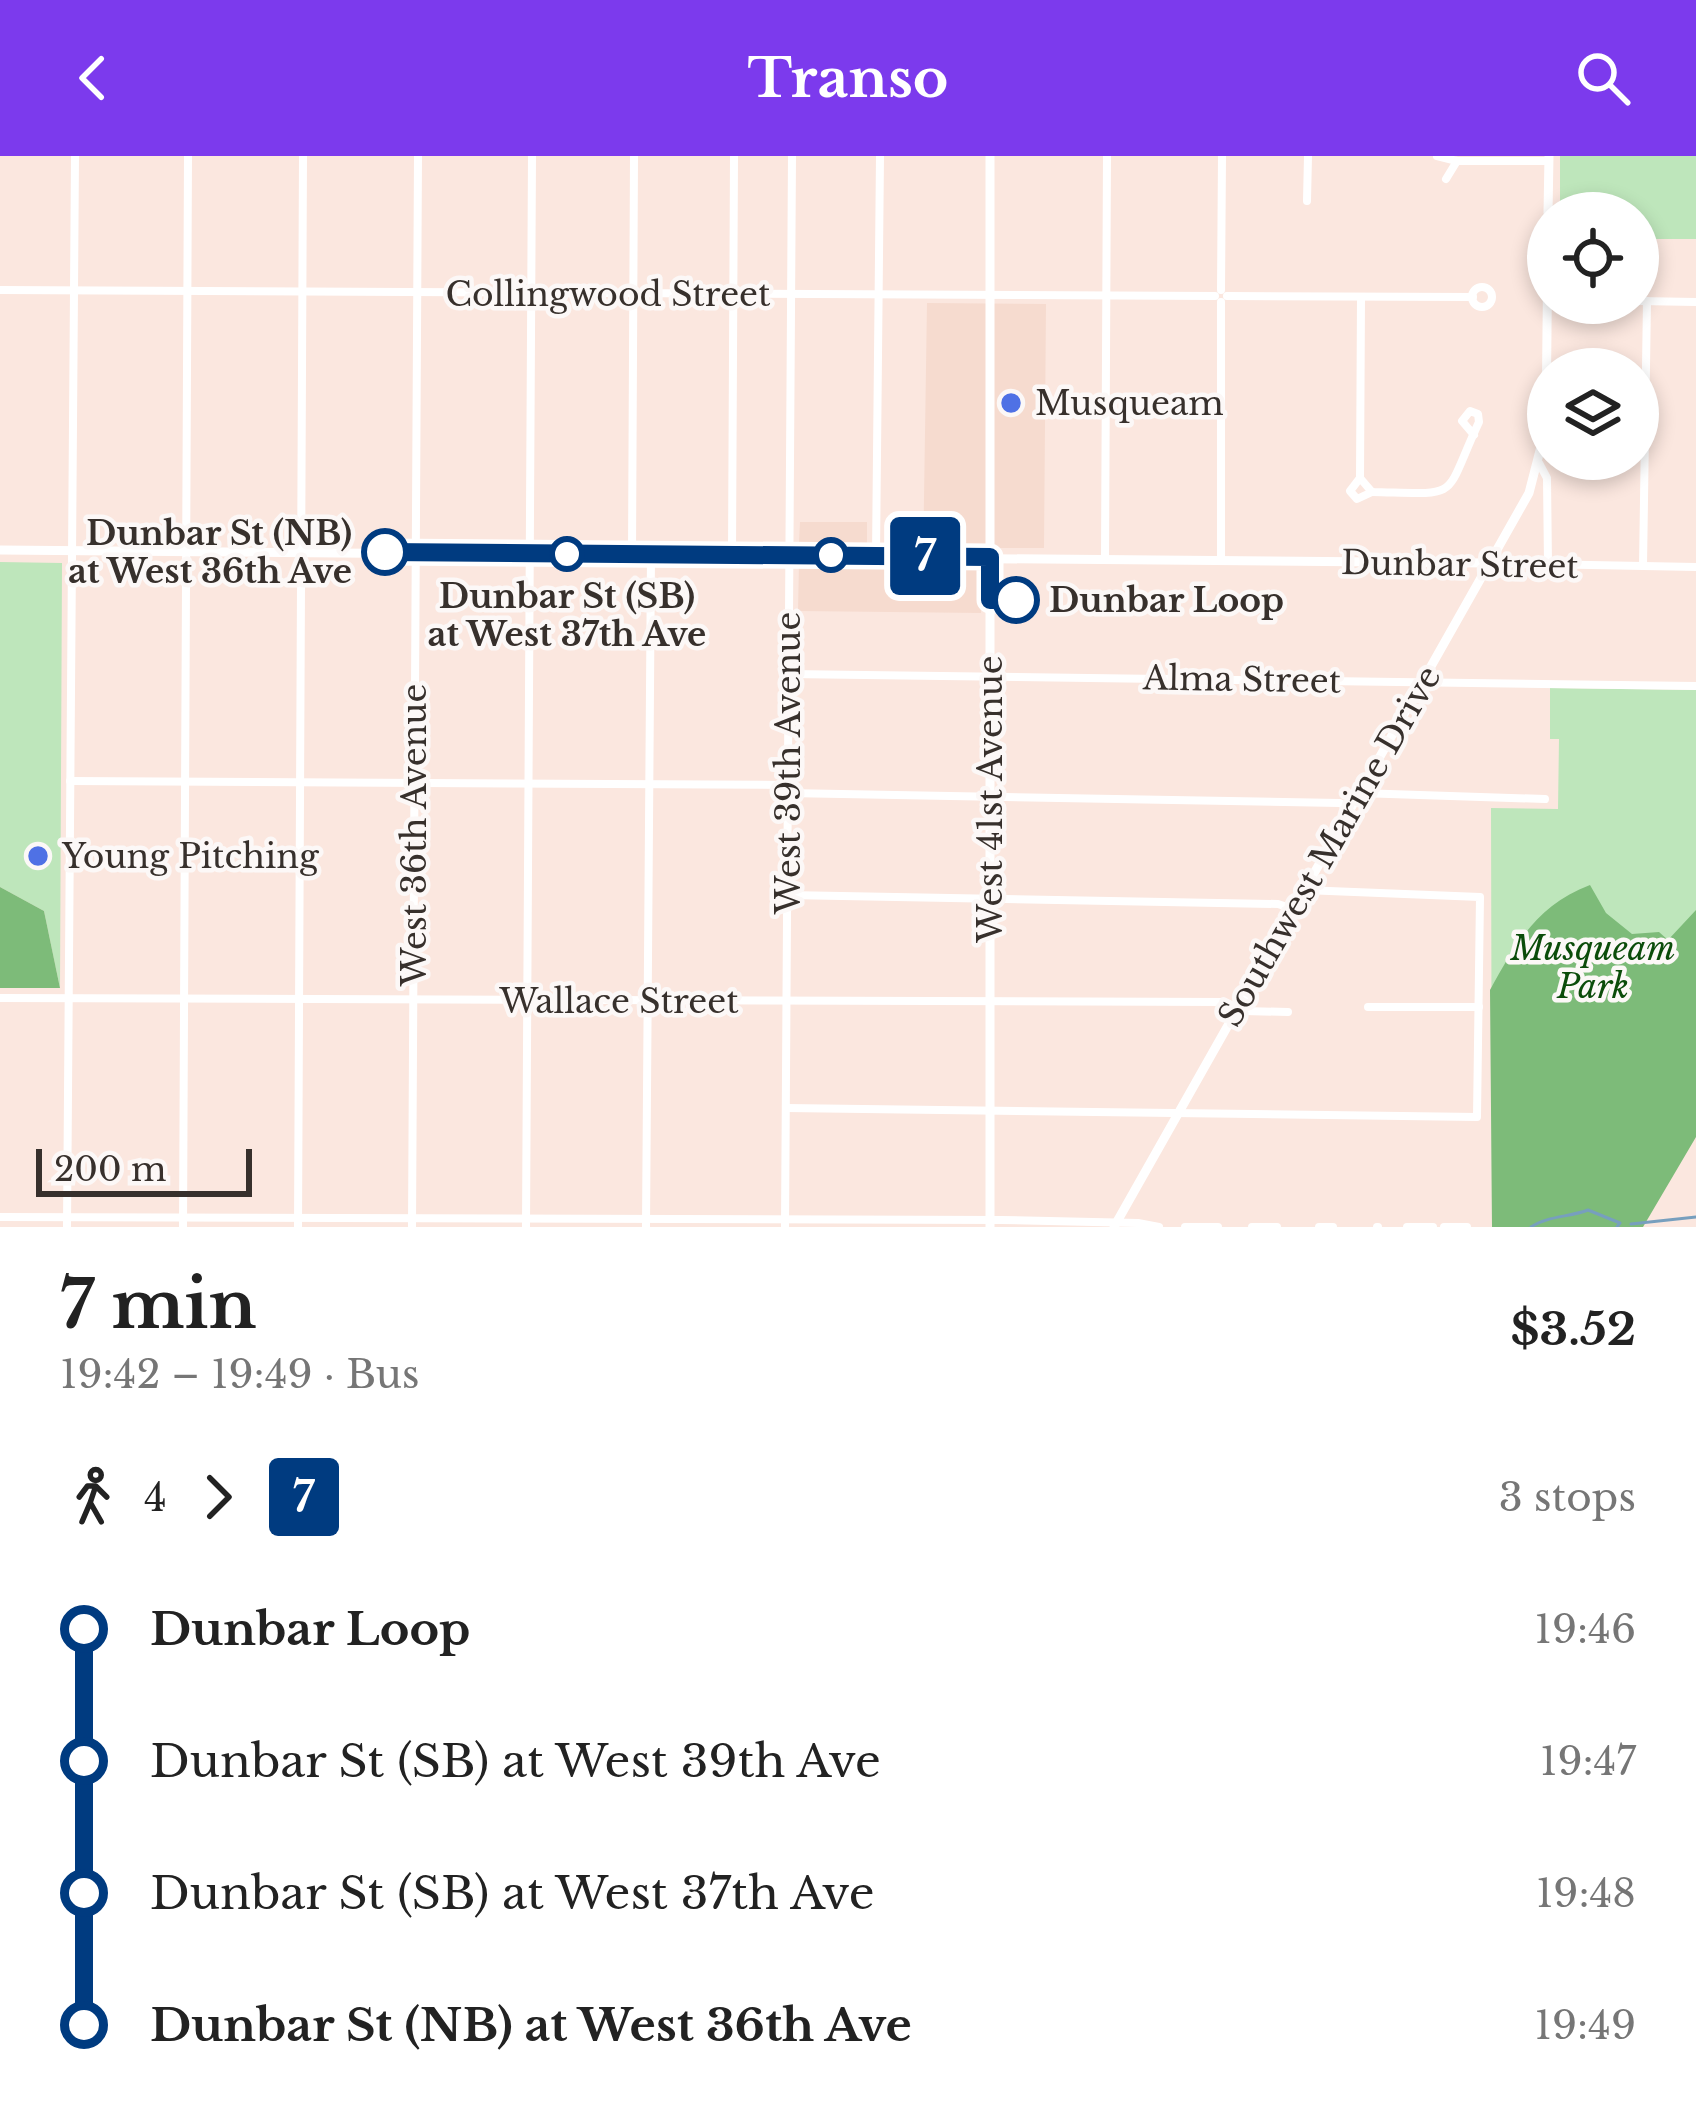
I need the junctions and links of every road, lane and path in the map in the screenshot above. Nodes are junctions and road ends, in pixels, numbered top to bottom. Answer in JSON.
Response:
{"nodes":[{"id":1,"x":75,"y":156,"type":"edge"},
{"id":2,"x":188,"y":156,"type":"edge"},
{"id":3,"x":303,"y":156,"type":"edge"},
{"id":4,"x":418,"y":156,"type":"edge"},
{"id":5,"x":532,"y":156,"type":"edge"},
{"id":6,"x":634,"y":156,"type":"edge"},
{"id":7,"x":734,"y":156,"type":"edge"},
{"id":8,"x":792,"y":156,"type":"edge"},
{"id":9,"x":880,"y":156,"type":"edge"},
{"id":10,"x":990,"y":156,"type":"edge"},
{"id":11,"x":1107,"y":156,"type":"edge"},
{"id":12,"x":1222,"y":156,"type":"edge"},
{"id":13,"x":1307,"y":156,"type":"edge"},
{"id":14,"x":1436,"y":156,"type":"edge"},
{"id":15,"x":1549,"y":158,"type":"edge"},
{"id":16,"x":1457,"y":160,"type":"junction"},
{"id":17,"x":1446,"y":179,"type":"dead end"},
{"id":18,"x":1548,"y":192,"type":"edge"},
{"id":19,"x":1307,"y":201,"type":"dead end"},
{"id":20,"x":0,"y":290,"type":"edge"},
{"id":21,"x":74,"y":291,"type":"junction"},
{"id":22,"x":188,"y":291,"type":"junction"},
{"id":23,"x":303,"y":291,"type":"junction"},
{"id":24,"x":417,"y":293,"type":"junction"},
{"id":25,"x":531,"y":294,"type":"junction"},
{"id":26,"x":633,"y":294,"type":"junction"},
{"id":27,"x":733,"y":294,"type":"junction"},
{"id":28,"x":791,"y":295,"type":"junction"},
{"id":29,"x":989,"y":295,"type":"junction"},
{"id":30,"x":1106,"y":295,"type":"junction"},
{"id":31,"x":879,"y":296,"type":"junction"},
{"id":32,"x":1221,"y":296,"type":"junction"},
{"id":33,"x":1361,"y":297,"type":"junction"},
{"id":34,"x":1473,"y":297,"type":"dead end"},
{"id":35,"x":1659,"y":301,"type":"edge"},
{"id":36,"x":1696,"y":302,"type":"edge"},
{"id":37,"x":1643,"y":324,"type":"edge"},
{"id":38,"x":1474,"y":435,"type":"dead end"},
{"id":39,"x":1360,"y":478,"type":"junction"},
{"id":40,"x":1534,"y":480,"type":"edge"},
{"id":41,"x":1547,"y":480,"type":"edge"},
{"id":42,"x":1372,"y":492,"type":"junction"},
{"id":43,"x":0,"y":550,"type":"edge"},
{"id":44,"x":73,"y":550,"type":"junction"},
{"id":45,"x":186,"y":551,"type":"junction"},
{"id":46,"x":302,"y":552,"type":"junction"},
{"id":47,"x":416,"y":553,"type":"junction"},
{"id":48,"x":530,"y":553,"type":"junction"},
{"id":49,"x":632,"y":554,"type":"junction"},
{"id":50,"x":650,"y":554,"type":"junction"},
{"id":51,"x":732,"y":554,"type":"junction"},
{"id":52,"x":788,"y":555,"type":"junction"},
{"id":53,"x":876,"y":555,"type":"junction"},
{"id":54,"x":990,"y":557,"type":"junction"},
{"id":55,"x":1106,"y":559,"type":"junction"},
{"id":56,"x":1220,"y":560,"type":"junction"},
{"id":57,"x":1490,"y":563,"type":"junction"},
{"id":58,"x":1548,"y":565,"type":"junction"},
{"id":59,"x":1642,"y":566,"type":"junction"},
{"id":60,"x":1696,"y":567,"type":"edge"},
{"id":61,"x":788,"y":674,"type":"junction"},
{"id":62,"x":991,"y":675,"type":"junction"},
{"id":63,"x":1422,"y":682,"type":"junction"},
{"id":64,"x":1696,"y":686,"type":"edge"},
{"id":65,"x":70,"y":781,"type":"junction"},
{"id":66,"x":185,"y":781,"type":"junction"},
{"id":67,"x":300,"y":782,"type":"junction"},
{"id":68,"x":415,"y":782,"type":"junction"},
{"id":69,"x":650,"y":782,"type":"junction"},
{"id":70,"x":529,"y":783,"type":"junction"},
{"id":71,"x":787,"y":789,"type":"junction"},
{"id":72,"x":1359,"y":793,"type":"junction"},
{"id":73,"x":990,"y":797,"type":"junction"},
{"id":74,"x":1545,"y":799,"type":"dead end"},
{"id":75,"x":1349,"y":809,"type":"junction"},
{"id":76,"x":1304,"y":890,"type":"junction"},
{"id":77,"x":787,"y":895,"type":"junction"},
{"id":78,"x":990,"y":898,"type":"junction"},
{"id":79,"x":1293,"y":909,"type":"junction"},
{"id":80,"x":0,"y":998,"type":"edge"},
{"id":81,"x":69,"y":999,"type":"junction"},
{"id":82,"x":184,"y":999,"type":"junction"},
{"id":83,"x":990,"y":999,"type":"junction"},
{"id":84,"x":298,"y":1000,"type":"junction"},
{"id":85,"x":787,"y":1000,"type":"junction"},
{"id":86,"x":413,"y":1001,"type":"junction"},
{"id":87,"x":527,"y":1001,"type":"junction"},
{"id":88,"x":648,"y":1002,"type":"junction"},
{"id":89,"x":1368,"y":1007,"type":"dead end"},
{"id":90,"x":1479,"y":1007,"type":"junction"},
{"id":91,"x":1237,"y":1008,"type":"junction"},
{"id":92,"x":1288,"y":1012,"type":"dead end"},
{"id":93,"x":786,"y":1108,"type":"junction"},
{"id":94,"x":990,"y":1111,"type":"junction"},
{"id":95,"x":1180,"y":1112,"type":"junction"},
{"id":96,"x":0,"y":1217,"type":"edge"},
{"id":97,"x":67,"y":1222,"type":"edge"},
{"id":98,"x":183,"y":1222,"type":"edge"},
{"id":99,"x":298,"y":1223,"type":"edge"},
{"id":100,"x":412,"y":1223,"type":"edge"},
{"id":101,"x":526,"y":1223,"type":"edge"},
{"id":102,"x":646,"y":1224,"type":"edge"},
{"id":103,"x":785,"y":1224,"type":"edge"},
{"id":104,"x":885,"y":1224,"type":"edge"},
{"id":105,"x":990,"y":1224,"type":"edge"},
{"id":106,"x":1115,"y":1225,"type":"edge"},
{"id":107,"x":1159,"y":1227,"type":"edge"},
{"id":108,"x":1185,"y":1227,"type":"edge"},
{"id":109,"x":1218,"y":1227,"type":"edge"},
{"id":110,"x":1252,"y":1227,"type":"edge"},
{"id":111,"x":1277,"y":1227,"type":"edge"},
{"id":112,"x":1319,"y":1227,"type":"edge"},
{"id":113,"x":1333,"y":1227,"type":"edge"},
{"id":114,"x":1407,"y":1227,"type":"edge"},
{"id":115,"x":1433,"y":1227,"type":"edge"},
{"id":116,"x":1444,"y":1227,"type":"edge"},
{"id":117,"x":1467,"y":1227,"type":"edge"}],
"edges":[{"from":1,"to":21,"type":"street"},
{"from":2,"to":22,"type":"street"},
{"from":3,"to":23,"type":"street"},
{"from":4,"to":24,"type":"street","name":"West 36th Avenue"},
{"from":5,"to":25,"type":"street"},
{"from":6,"to":26,"type":"street"},
{"from":7,"to":27,"type":"street"},
{"from":8,"to":28,"type":"street","name":"West 39th Avenue"},
{"from":9,"to":31,"type":"street"},
{"from":10,"to":29,"type":"main road","name":"West 41st Avenue"},
{"from":11,"to":30,"type":"street"},
{"from":12,"to":32,"type":"street"},
{"from":13,"to":19,"type":"street"},
{"from":14,"to":16,"type":"street"},
{"from":15,"to":16,"type":"street"},
{"from":15,"to":18,"type":"main road"},
{"from":16,"to":17,"type":"street"},
{"from":20,"to":21,"type":"street","name":"Collingwood Street"},
{"from":21,"to":22,"type":"street","name":"Collingwood Street"},
{"from":21,"to":44,"type":"street"},
{"from":22,"to":23,"type":"street","name":"Collingwood Street"},
{"from":22,"to":45,"type":"street"},
{"from":23,"to":24,"type":"street","name":"Collingwood Street"},
{"from":23,"to":46,"type":"street"},
{"from":24,"to":25,"type":"street","name":"Collingwood Street"},
{"from":24,"to":47,"type":"street","name":"West 36th Avenue"},
{"from":25,"to":26,"type":"street","name":"Collingwood Street"},
{"from":25,"to":48,"type":"street"},
{"from":26,"to":27,"type":"street","name":"Collingwood Street"},
{"from":26,"to":49,"type":"street"},
{"from":27,"to":28,"type":"street","name":"Collingwood Street"},
{"from":27,"to":51,"type":"street"},
{"from":28,"to":31,"type":"street","name":"Collingwood Street"},
{"from":28,"to":52,"type":"street","name":"West 39th Avenue"},
{"from":29,"to":30,"type":"street","name":"Collingwood Street"},
{"from":29,"to":31,"type":"street","name":"Collingwood Street"},
{"from":29,"to":54,"type":"main road","name":"West 41st Avenue"},
{"from":30,"to":32,"type":"street","name":"Collingwood Street"},
{"from":30,"to":55,"type":"street"},
{"from":31,"to":53,"type":"street"},
{"from":32,"to":33,"type":"street","name":"Collingwood Street"},
{"from":32,"to":56,"type":"street"},
{"from":33,"to":34,"type":"street","name":"Collingwood Street"},
{"from":33,"to":39,"type":"street"},
{"from":35,"to":36,"type":"street"},
{"from":37,"to":59,"type":"street"},
{"from":38,"to":42,"type":"street"},
{"from":39,"to":42,"type":"street"},
{"from":39,"to":42,"type":"street"},
{"from":40,"to":57,"type":"main road","name":"Southwest Marine Drive"},
{"from":41,"to":58,"type":"street","name":"Southwest Marine Drive"},
{"from":43,"to":44,"type":"main road","name":"Dunbar Street"},
{"from":44,"to":45,"type":"main road","name":"Dunbar Street"},
{"from":44,"to":65,"type":"street"},
{"from":45,"to":46,"type":"main road","name":"Dunbar Street"},
{"from":45,"to":66,"type":"street"},
{"from":46,"to":47,"type":"main road","name":"Dunbar Street"},
{"from":46,"to":67,"type":"street"},
{"from":47,"to":48,"type":"main road","name":"Dunbar Street"},
{"from":47,"to":68,"type":"street","name":"West 36th Avenue"},
{"from":48,"to":49,"type":"main road","name":"Dunbar Street"},
{"from":48,"to":70,"type":"street"},
{"from":49,"to":50,"type":"main road","name":"Dunbar Street"},
{"from":50,"to":51,"type":"main road","name":"Dunbar Street"},
{"from":50,"to":69,"type":"street"},
{"from":51,"to":52,"type":"main road","name":"Dunbar Street"},
{"from":52,"to":53,"type":"main road","name":"Dunbar Street"},
{"from":52,"to":61,"type":"street","name":"West 39th Avenue"},
{"from":53,"to":54,"type":"main road","name":"Dunbar Street"},
{"from":54,"to":55,"type":"main road","name":"Dunbar Street"},
{"from":54,"to":62,"type":"main road","name":"West 41st Avenue"},
{"from":55,"to":56,"type":"main road","name":"Dunbar Street"},
{"from":56,"to":57,"type":"main road","name":"Dunbar Street"},
{"from":57,"to":58,"type":"street","name":"Dunbar Street"},
{"from":57,"to":63,"type":"main road","name":"Southwest Marine Drive"},
{"from":58,"to":59,"type":"street","name":"Dunbar Street"},
{"from":59,"to":60,"type":"street","name":"Dunbar Street"},
{"from":61,"to":62,"type":"street","name":"Alma Street"},
{"from":61,"to":71,"type":"street","name":"West 39th Avenue"},
{"from":62,"to":63,"type":"street","name":"Alma Street"},
{"from":62,"to":73,"type":"main road","name":"West 41st Avenue"},
{"from":63,"to":64,"type":"street","name":"Alma Street"},
{"from":63,"to":72,"type":"main road","name":"Southwest Marine Drive"},
{"from":65,"to":66,"type":"street"},
{"from":65,"to":81,"type":"street"},
{"from":66,"to":67,"type":"street"},
{"from":66,"to":82,"type":"street"},
{"from":67,"to":68,"type":"street"},
{"from":67,"to":84,"type":"street"},
{"from":68,"to":70,"type":"street"},
{"from":68,"to":86,"type":"street","name":"West 36th Avenue"},
{"from":69,"to":70,"type":"street"},
{"from":69,"to":71,"type":"street"},
{"from":69,"to":88,"type":"street"},
{"from":70,"to":87,"type":"street"},
{"from":71,"to":73,"type":"street"},
{"from":71,"to":77,"type":"street","name":"West 39th Avenue"},
{"from":72,"to":74,"type":"street"},
{"from":72,"to":75,"type":"main road","name":"Southwest Marine Drive"},
{"from":73,"to":75,"type":"street"},
{"from":73,"to":78,"type":"main road","name":"West 41st Avenue"},
{"from":75,"to":76,"type":"main road","name":"Southwest Marine Drive"},
{"from":76,"to":79,"type":"main road","name":"Southwest Marine Drive"},
{"from":76,"to":90,"type":"street"},
{"from":77,"to":78,"type":"street"},
{"from":77,"to":85,"type":"street","name":"West 39th Avenue"},
{"from":78,"to":79,"type":"street"},
{"from":78,"to":83,"type":"main road","name":"West 41st Avenue"},
{"from":79,"to":91,"type":"main road","name":"Southwest Marine Drive"},
{"from":80,"to":81,"type":"street","name":"Wallace Street"},
{"from":81,"to":82,"type":"street","name":"Wallace Street"},
{"from":81,"to":97,"type":"street"},
{"from":82,"to":84,"type":"street","name":"Wallace Street"},
{"from":82,"to":98,"type":"street"},
{"from":83,"to":85,"type":"street","name":"Wallace Street"},
{"from":83,"to":91,"type":"street","name":"Wallace Street"},
{"from":83,"to":94,"type":"main road","name":"West 41st Avenue"},
{"from":84,"to":86,"type":"street","name":"Wallace Street"},
{"from":84,"to":99,"type":"street"},
{"from":85,"to":88,"type":"street","name":"Wallace Street"},
{"from":85,"to":93,"type":"street","name":"West 39th Avenue"},
{"from":86,"to":87,"type":"street","name":"Wallace Street"},
{"from":86,"to":100,"type":"street","name":"West 36th Avenue"},
{"from":87,"to":88,"type":"street","name":"Wallace Street"},
{"from":87,"to":101,"type":"street"},
{"from":88,"to":102,"type":"street"},
{"from":89,"to":90,"type":"street"},
{"from":90,"to":95,"type":"street"},
{"from":91,"to":92,"type":"street","name":"Wallace Street"},
{"from":91,"to":95,"type":"main road","name":"Southwest Marine Drive"},
{"from":93,"to":94,"type":"street"},
{"from":93,"to":103,"type":"street","name":"West 39th Avenue"},
{"from":94,"to":95,"type":"street"},
{"from":94,"to":105,"type":"main road","name":"West 41st Avenue"},
{"from":95,"to":106,"type":"main road","name":"Southwest Marine Drive"},
{"from":96,"to":97,"type":"street"},
{"from":97,"to":98,"type":"street"},
{"from":98,"to":99,"type":"street"},
{"from":99,"to":100,"type":"street"},
{"from":100,"to":101,"type":"street"},
{"from":101,"to":102,"type":"street"},
{"from":102,"to":103,"type":"street"},
{"from":103,"to":104,"type":"street"},
{"from":104,"to":105,"type":"street"},
{"from":105,"to":106,"type":"street"},
{"from":106,"to":107,"type":"street"},
{"from":108,"to":109,"type":"street"},
{"from":110,"to":111,"type":"street"},
{"from":112,"to":113,"type":"street"},
{"from":114,"to":115,"type":"street"},
{"from":116,"to":117,"type":"street"}]}
